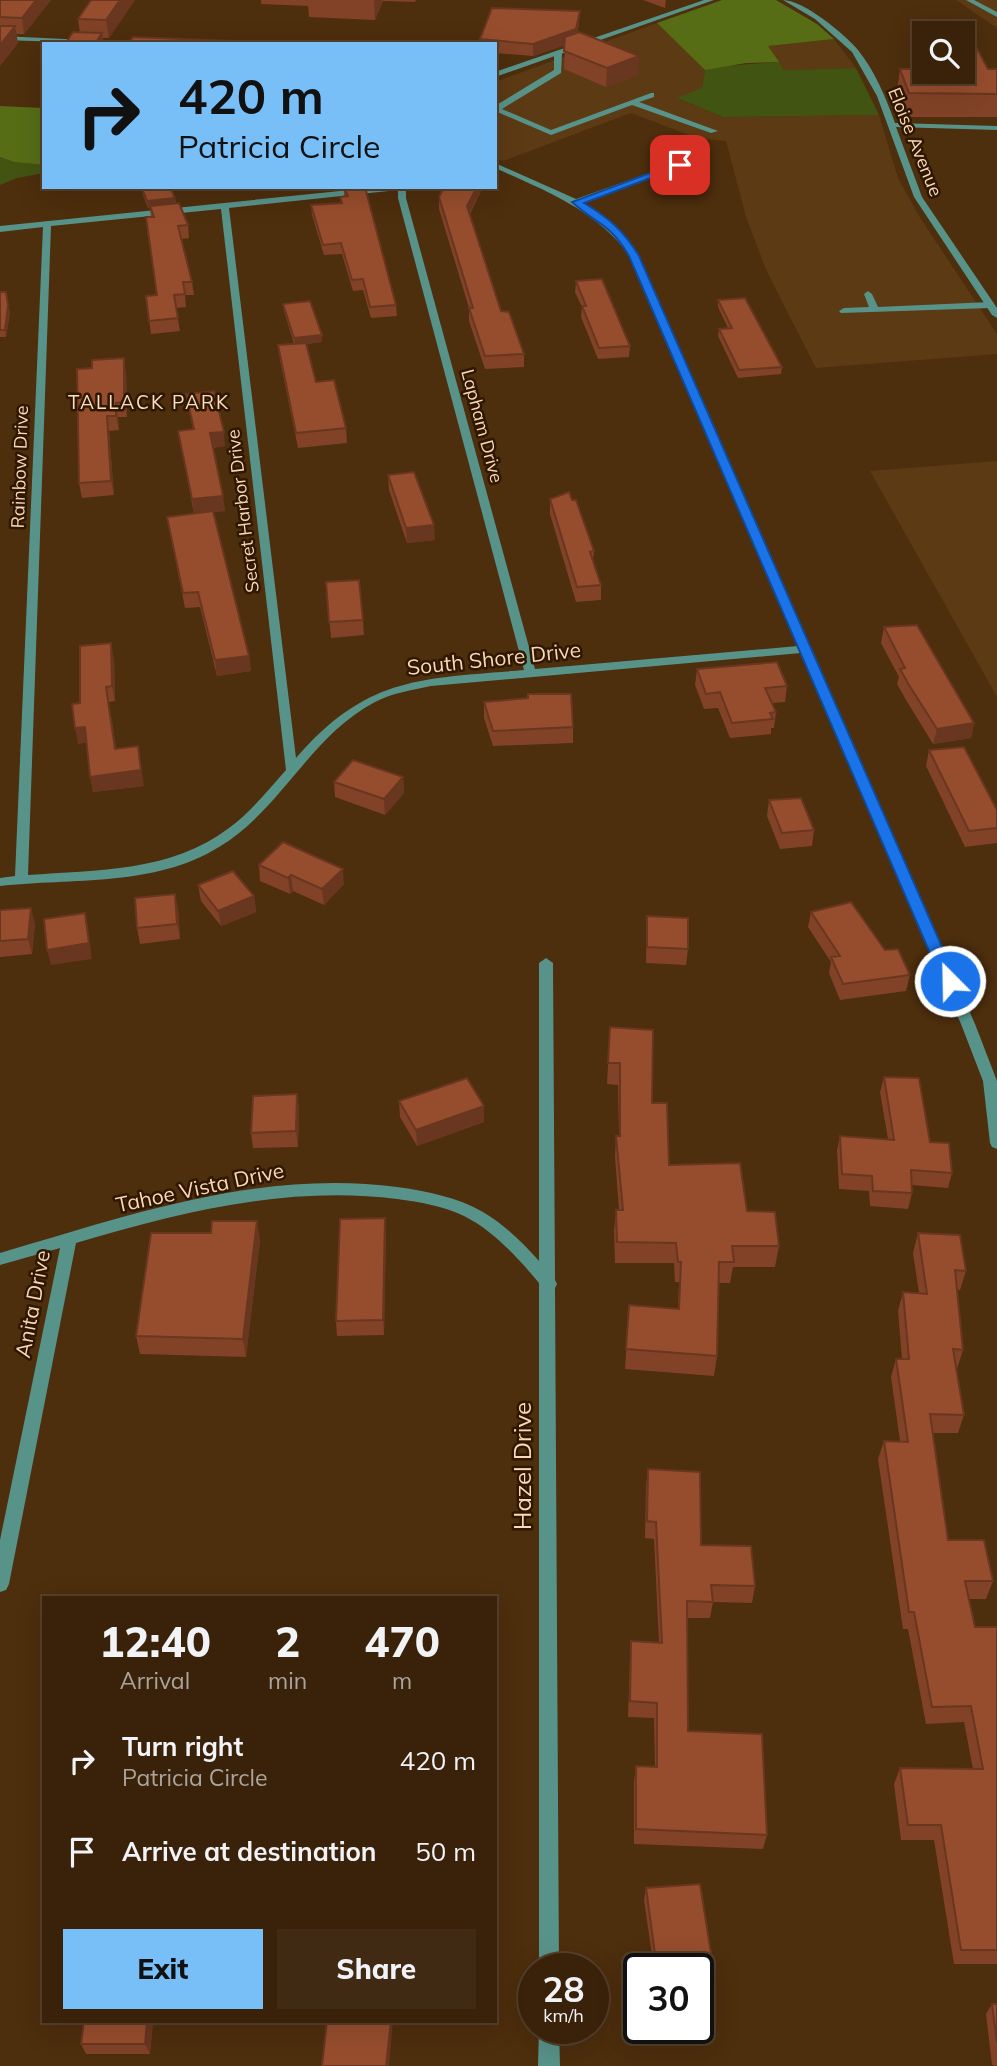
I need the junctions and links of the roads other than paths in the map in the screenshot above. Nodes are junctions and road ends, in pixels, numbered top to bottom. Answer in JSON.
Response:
{"nodes":[{"id":1,"x":711,"y":0,"type":"edge"},
{"id":2,"x":786,"y":0,"type":"edge"},
{"id":3,"x":969,"y":0,"type":"edge"},
{"id":4,"x":996,"y":14,"type":"edge"},
{"id":5,"x":0,"y":38,"type":"edge"},
{"id":6,"x":87,"y":42,"type":"edge"},
{"id":7,"x":558,"y":53,"type":"junction"},
{"id":8,"x":497,"y":66,"type":"edge"},
{"id":9,"x":511,"y":69,"type":"junction"},
{"id":10,"x":497,"y":74,"type":"edge"},
{"id":11,"x":651,"y":95,"type":"dead end"},
{"id":12,"x":632,"y":102,"type":"junction"},
{"id":13,"x":497,"y":108,"type":"edge"},
{"id":14,"x":497,"y":109,"type":"edge"},
{"id":15,"x":891,"y":125,"type":"junction"},
{"id":16,"x":997,"y":128,"type":"edge"},
{"id":17,"x":714,"y":131,"type":"dead end"},
{"id":18,"x":706,"y":156,"type":"dead end"},
{"id":19,"x":497,"y":166,"type":"edge"},
{"id":20,"x":393,"y":189,"type":"edge"},
{"id":21,"x":403,"y":189,"type":"edge"},
{"id":22,"x":576,"y":202,"type":"junction"},
{"id":23,"x":225,"y":205,"type":"junction"},
{"id":24,"x":47,"y":224,"type":"junction"},
{"id":25,"x":0,"y":229,"type":"edge"},
{"id":26,"x":867,"y":294,"type":"dead end"},
{"id":27,"x":990,"y":305,"type":"junction"},
{"id":28,"x":875,"y":310,"type":"junction"},
{"id":29,"x":844,"y":312,"type":"dead end"},
{"id":30,"x":997,"y":315,"type":"edge"},
{"id":31,"x":805,"y":649,"type":"junction"},
{"id":32,"x":530,"y":673,"type":"junction"},
{"id":33,"x":292,"y":771,"type":"junction"},
{"id":34,"x":21,"y":879,"type":"junction"},
{"id":35,"x":0,"y":882,"type":"edge"},
{"id":36,"x":546,"y":963,"type":"dead end"},
{"id":37,"x":993,"y":1082,"type":"edge"},
{"id":38,"x":997,"y":1143,"type":"edge"},
{"id":39,"x":69,"y":1240,"type":"junction"},
{"id":40,"x":0,"y":1259,"type":"edge"},
{"id":41,"x":549,"y":1284,"type":"junction"},
{"id":42,"x":0,"y":1584,"type":"edge"},
{"id":43,"x":549,"y":1953,"type":"edge"},
{"id":44,"x":549,"y":2044,"type":"edge"},
{"id":45,"x":549,"y":2066,"type":"edge"}],
"edges":[{"from":1,"to":7,"type":"street"},
{"from":2,"to":15,"type":"street","name":"Eloise Avenue"},
{"from":3,"to":4,"type":"street"},
{"from":5,"to":6,"type":"street"},
{"from":7,"to":9,"type":"street"},
{"from":7,"to":13,"type":"street"},
{"from":8,"to":9,"type":"street"},
{"from":9,"to":10,"type":"street"},
{"from":11,"to":12,"type":"street"},
{"from":12,"to":14,"type":"street"},
{"from":12,"to":17,"type":"street"},
{"from":15,"to":16,"type":"street"},
{"from":15,"to":27,"type":"street","name":"Eloise Avenue"},
{"from":18,"to":22,"type":"street"},
{"from":19,"to":22,"type":"street"},
{"from":20,"to":23,"type":"street"},
{"from":21,"to":32,"type":"street","name":"Lapham Drive"},
{"from":22,"to":31,"type":"street"},
{"from":23,"to":24,"type":"street"},
{"from":23,"to":33,"type":"street","name":"Secret Harbor Drive"},
{"from":24,"to":25,"type":"street"},
{"from":24,"to":34,"type":"street","name":"Rainbow Drive"},
{"from":26,"to":28,"type":"street"},
{"from":27,"to":28,"type":"street"},
{"from":27,"to":30,"type":"street","name":"Eloise Avenue"},
{"from":28,"to":29,"type":"street"},
{"from":31,"to":32,"type":"street","name":"South Shore Drive"},
{"from":31,"to":37,"type":"street"},
{"from":32,"to":33,"type":"street","name":"South Shore Drive"},
{"from":33,"to":34,"type":"street","name":"South Shore Drive"},
{"from":34,"to":35,"type":"street","name":"South Shore Drive"},
{"from":36,"to":41,"type":"street","name":"Hazel Drive"},
{"from":37,"to":38,"type":"street"},
{"from":39,"to":40,"type":"street","name":"Tahoe Vista Drive"},
{"from":39,"to":41,"type":"street","name":"Tahoe Vista Drive"},
{"from":39,"to":42,"type":"street","name":"Anita Drive"},
{"from":41,"to":43,"type":"street","name":"Hazel Drive"},
{"from":44,"to":45,"type":"street"}]}
